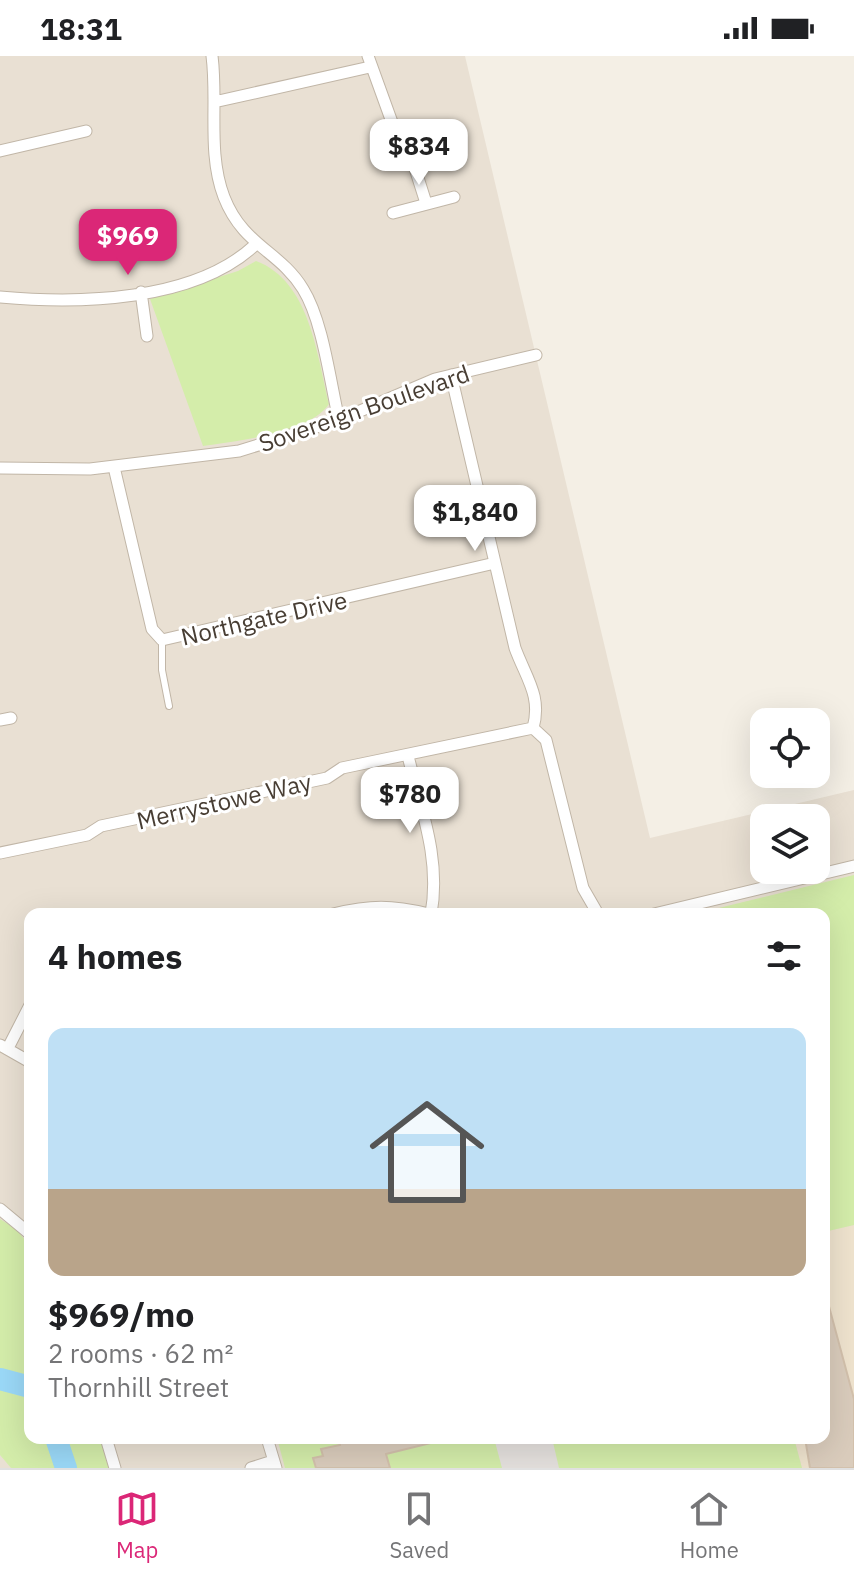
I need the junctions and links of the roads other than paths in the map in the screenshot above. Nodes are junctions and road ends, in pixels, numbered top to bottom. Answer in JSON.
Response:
{"nodes":[{"id":1,"x":212,"y":56,"type":"edge"},
{"id":2,"x":369,"y":62,"type":"edge"},
{"id":3,"x":214,"y":102,"type":"junction"},
{"id":4,"x":86,"y":131,"type":"dead end"},
{"id":5,"x":0,"y":151,"type":"edge"},
{"id":6,"x":454,"y":197,"type":"dead end"},
{"id":7,"x":426,"y":203,"type":"junction"},
{"id":8,"x":393,"y":213,"type":"dead end"},
{"id":9,"x":255,"y":245,"type":"junction"},
{"id":10,"x":141,"y":292,"type":"junction"},
{"id":11,"x":0,"y":297,"type":"edge"},
{"id":12,"x":147,"y":336,"type":"dead end"},
{"id":13,"x":536,"y":355,"type":"dead end"},
{"id":14,"x":451,"y":375,"type":"junction"},
{"id":15,"x":339,"y":420,"type":"junction"},
{"id":16,"x":114,"y":467,"type":"junction"},
{"id":17,"x":0,"y":468,"type":"edge"},
{"id":18,"x":495,"y":563,"type":"junction"},
{"id":19,"x":162,"y":640,"type":"junction"},
{"id":20,"x":169,"y":706,"type":"dead end"},
{"id":21,"x":533,"y":728,"type":"junction"},
{"id":22,"x":408,"y":756,"type":"junction"},
{"id":23,"x":0,"y":853,"type":"edge"},
{"id":24,"x":854,"y":866,"type":"edge"},
{"id":25,"x":357,"y":908,"type":"edge"},
{"id":26,"x":404,"y":908,"type":"edge"},
{"id":27,"x":431,"y":908,"type":"edge"},
{"id":28,"x":595,"y":908,"type":"edge"},
{"id":29,"x":679,"y":908,"type":"edge"},
{"id":30,"x":24,"y":1015,"type":"edge"},
{"id":31,"x":4,"y":1047,"type":"edge"},
{"id":32,"x":24,"y":1059,"type":"edge"},
{"id":33,"x":0,"y":1209,"type":"edge"},
{"id":34,"x":24,"y":1229,"type":"edge"},
{"id":35,"x":108,"y":1444,"type":"edge"},
{"id":36,"x":269,"y":1444,"type":"edge"},
{"id":37,"x":274,"y":1464,"type":"edge"},
{"id":38,"x":115,"y":1468,"type":"edge"},
{"id":39,"x":251,"y":1468,"type":"edge"}],
"edges":[{"from":1,"to":3,"type":"street"},
{"from":2,"to":3,"type":"street"},
{"from":2,"to":7,"type":"street"},
{"from":3,"to":9,"type":"street"},
{"from":4,"to":5,"type":"street"},
{"from":6,"to":7,"type":"street"},
{"from":7,"to":8,"type":"street"},
{"from":9,"to":10,"type":"street"},
{"from":9,"to":15,"type":"street"},
{"from":10,"to":11,"type":"street"},
{"from":10,"to":12,"type":"street"},
{"from":13,"to":14,"type":"street","name":"Sovereign Boulevard"},
{"from":14,"to":15,"type":"street","name":"Sovereign Boulevard"},
{"from":14,"to":18,"type":"street"},
{"from":15,"to":16,"type":"street","name":"Sovereign Boulevard"},
{"from":16,"to":17,"type":"street","name":"Sovereign Boulevard"},
{"from":16,"to":19,"type":"street","name":"Northgate Drive"},
{"from":18,"to":19,"type":"street","name":"Northgate Drive"},
{"from":18,"to":21,"type":"street"},
{"from":19,"to":20,"type":"lane"},
{"from":21,"to":22,"type":"street","name":"Merrystowe Way"},
{"from":21,"to":28,"type":"street"},
{"from":22,"to":23,"type":"street","name":"Merrystowe Way"},
{"from":22,"to":27,"type":"street"},
{"from":24,"to":29,"type":"street"},
{"from":25,"to":26,"type":"street"},
{"from":30,"to":31,"type":"street"},
{"from":31,"to":32,"type":"street"},
{"from":33,"to":34,"type":"street"},
{"from":35,"to":38,"type":"street"},
{"from":36,"to":37,"type":"street"},
{"from":37,"to":39,"type":"street"}]}
